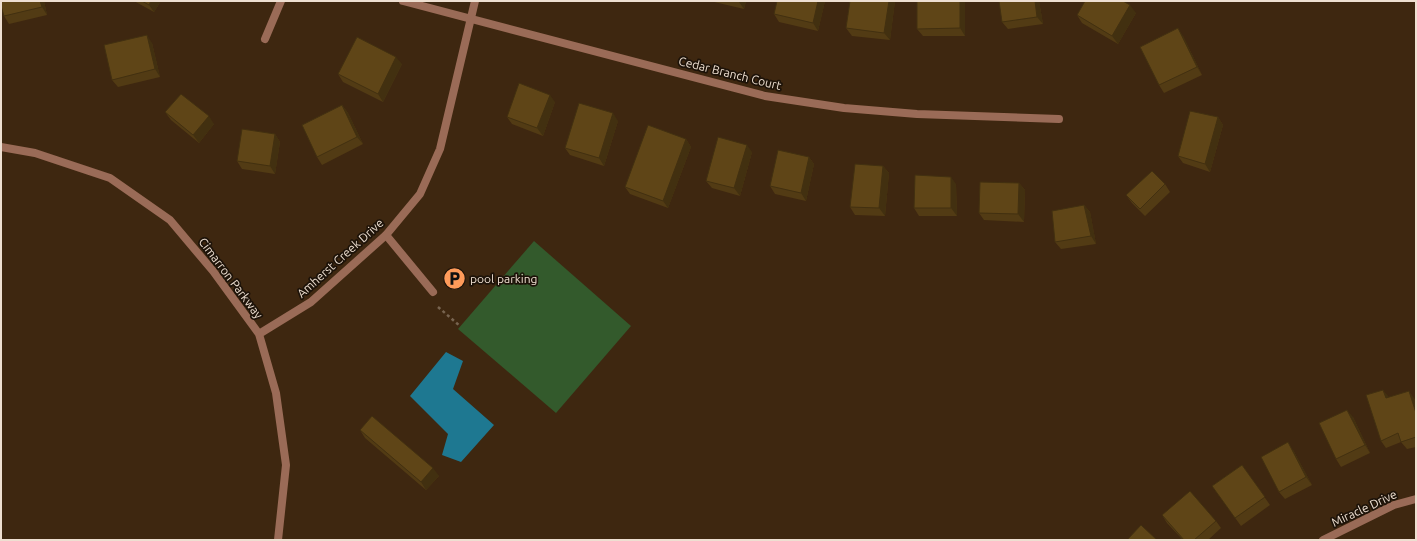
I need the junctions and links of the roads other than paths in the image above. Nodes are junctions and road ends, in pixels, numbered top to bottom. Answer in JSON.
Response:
{"nodes":[{"id":1,"x":281,"y":1,"type":"edge"},
{"id":2,"x":403,"y":1,"type":"edge"},
{"id":3,"x":475,"y":1,"type":"edge"},
{"id":4,"x":470,"y":19,"type":"junction"},
{"id":5,"x":265,"y":39,"type":"dead end"},
{"id":6,"x":1059,"y":118,"type":"dead end"},
{"id":7,"x":1,"y":147,"type":"edge"},
{"id":8,"x":386,"y":235,"type":"junction"},
{"id":9,"x":433,"y":292,"type":"dead end"},
{"id":10,"x":259,"y":334,"type":"junction"},
{"id":11,"x":1416,"y":498,"type":"edge"},
{"id":12,"x":278,"y":540,"type":"edge"},
{"id":13,"x":1323,"y":540,"type":"edge"}],
"edges":[{"from":1,"to":5,"type":"street"},
{"from":2,"to":4,"type":"street","name":"Cedar Branch Court"},
{"from":3,"to":4,"type":"street","name":"Amherst Creek Drive"},
{"from":4,"to":6,"type":"street","name":"Cedar Branch Court"},
{"from":4,"to":8,"type":"street","name":"Amherst Creek Drive"},
{"from":7,"to":10,"type":"street","name":"Cimarron Parkway"},
{"from":8,"to":9,"type":"street"},
{"from":8,"to":10,"type":"street","name":"Amherst Creek Drive"},
{"from":10,"to":12,"type":"street","name":"Cimarron Parkway"},
{"from":11,"to":13,"type":"street","name":"Miracle Drive"}]}
